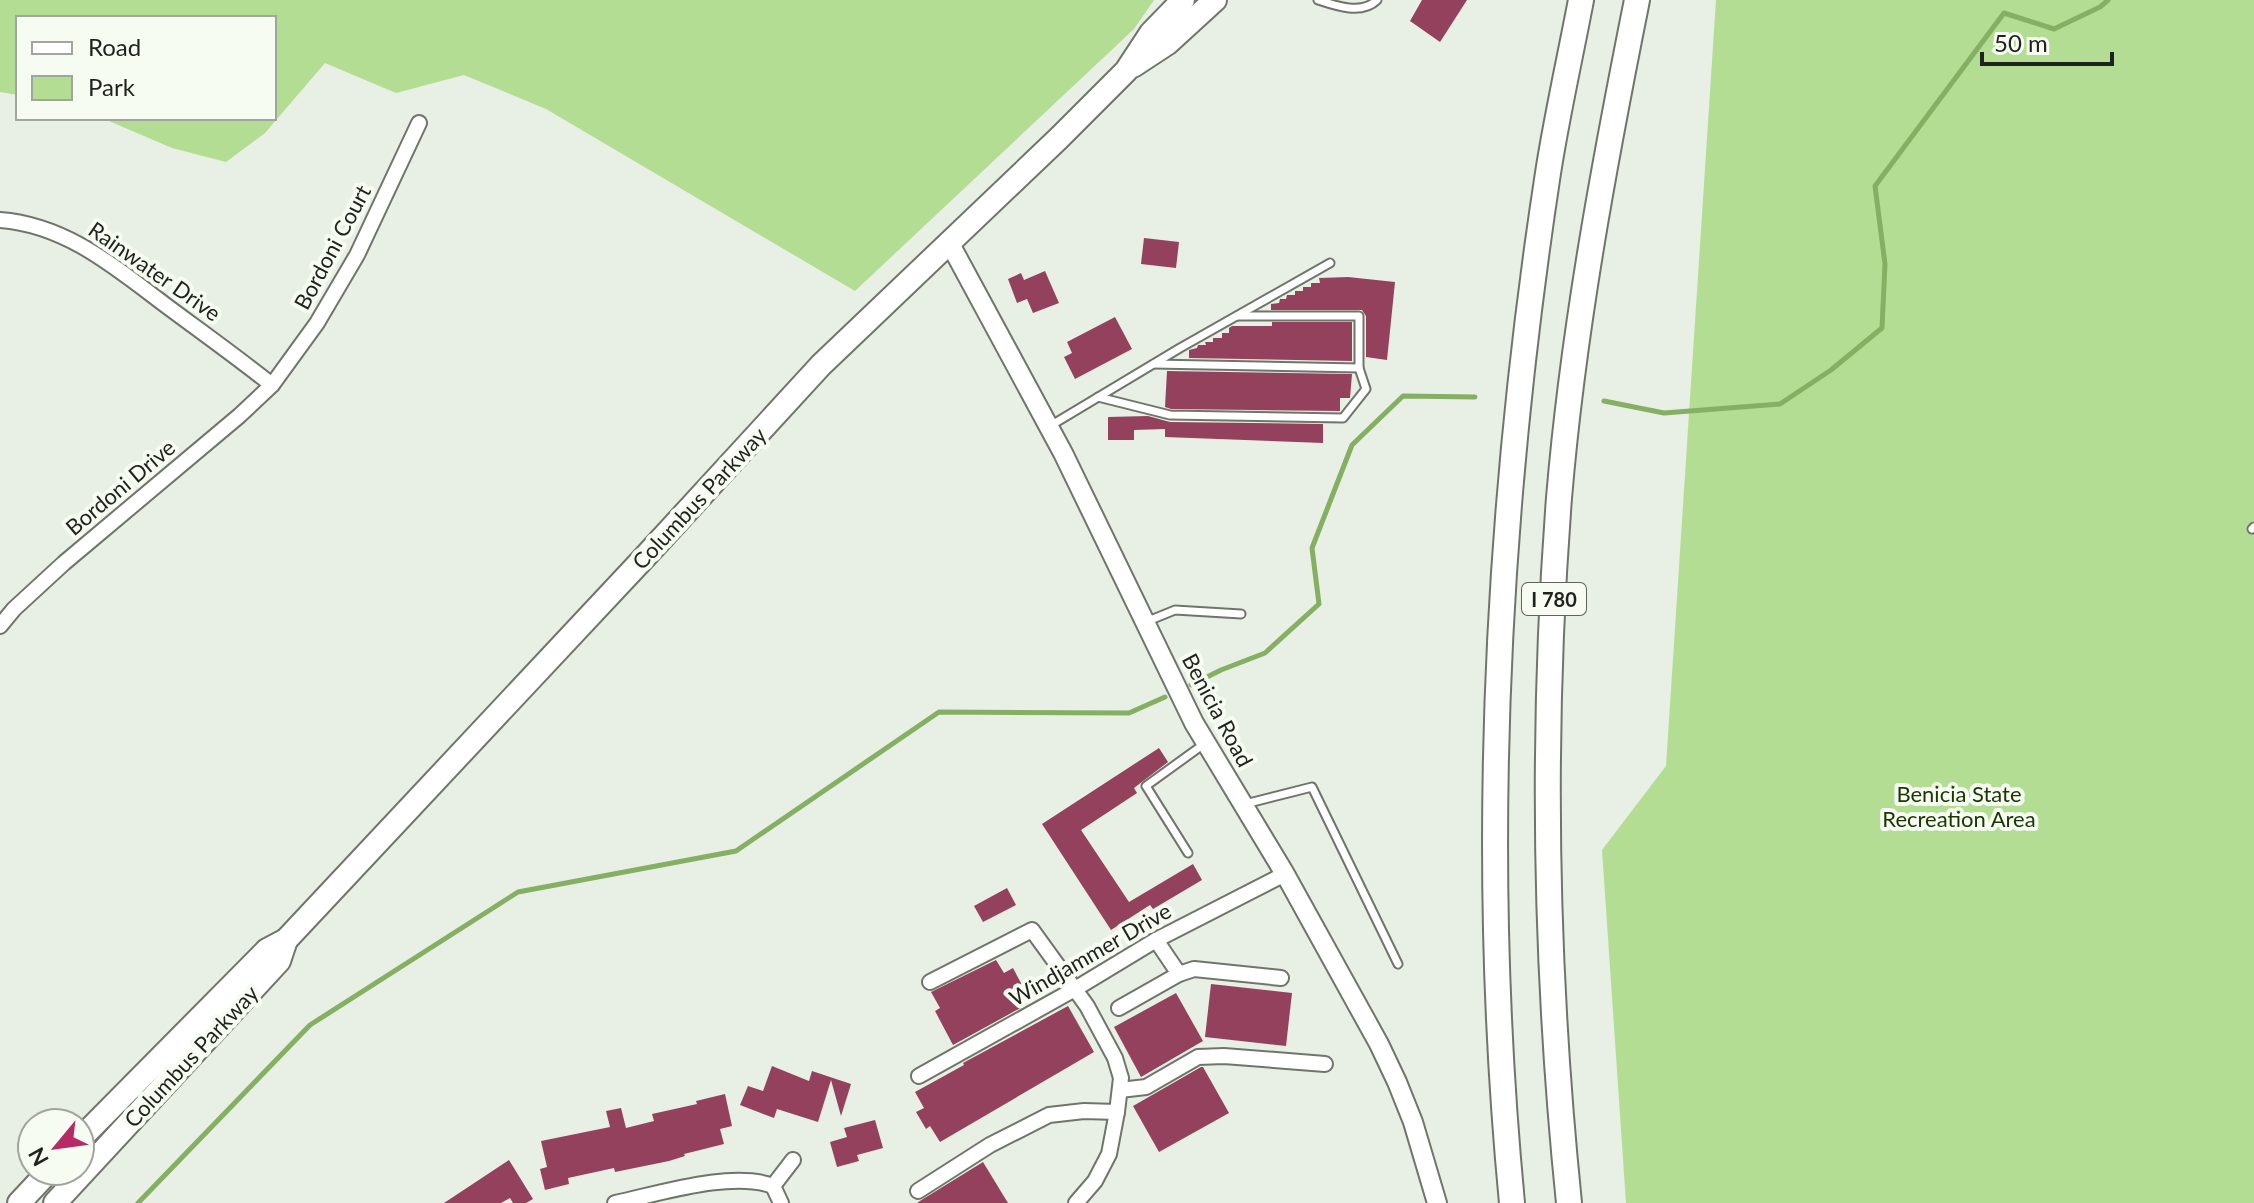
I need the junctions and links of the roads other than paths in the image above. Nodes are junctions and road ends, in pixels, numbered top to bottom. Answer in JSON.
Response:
{"nodes":[{"id":1,"x":1183,"y":0,"type":"edge"},
{"id":2,"x":1215,"y":0,"type":"edge"},
{"id":3,"x":1318,"y":0,"type":"edge"},
{"id":4,"x":1377,"y":0,"type":"edge"},
{"id":5,"x":1581,"y":0,"type":"edge"},
{"id":6,"x":1637,"y":0,"type":"edge"},
{"id":7,"x":1126,"y":71,"type":"junction"},
{"id":8,"x":419,"y":123,"type":"dead end"},
{"id":9,"x":0,"y":220,"type":"edge"},
{"id":10,"x":949,"y":242,"type":"junction"},
{"id":11,"x":1330,"y":263,"type":"dead end"},
{"id":12,"x":1237,"y":316,"type":"junction"},
{"id":13,"x":1154,"y":364,"type":"junction"},
{"id":14,"x":1359,"y":368,"type":"junction"},
{"id":15,"x":272,"y":385,"type":"junction"},
{"id":16,"x":1098,"y":397,"type":"junction"},
{"id":17,"x":1048,"y":427,"type":"junction"},
{"id":18,"x":1241,"y":614,"type":"dead end"},
{"id":19,"x":1146,"y":622,"type":"junction"},
{"id":20,"x":0,"y":626,"type":"edge"},
{"id":21,"x":1206,"y":743,"type":"junction"},
{"id":22,"x":1243,"y":804,"type":"junction"},
{"id":23,"x":1188,"y":853,"type":"dead end"},
{"id":24,"x":1285,"y":874,"type":"junction"},
{"id":25,"x":286,"y":940,"type":"junction"},
{"id":26,"x":1156,"y":940,"type":"junction"},
{"id":27,"x":1398,"y":964,"type":"dead end"},
{"id":28,"x":1179,"y":974,"type":"junction"},
{"id":29,"x":1281,"y":978,"type":"dead end"},
{"id":30,"x":930,"y":982,"type":"dead end"},
{"id":31,"x":1075,"y":989,"type":"junction"},
{"id":32,"x":1119,"y":1008,"type":"dead end"},
{"id":33,"x":1325,"y":1064,"type":"dead end"},
{"id":34,"x":919,"y":1076,"type":"dead end"},
{"id":35,"x":1120,"y":1090,"type":"junction"},
{"id":36,"x":1117,"y":1112,"type":"junction"},
{"id":37,"x":96,"y":1123,"type":"edge"},
{"id":38,"x":793,"y":1160,"type":"dead end"},
{"id":39,"x":773,"y":1186,"type":"junction"},
{"id":40,"x":34,"y":1187,"type":"edge"},
{"id":41,"x":918,"y":1191,"type":"dead end"},
{"id":42,"x":19,"y":1203,"type":"edge"},
{"id":43,"x":55,"y":1203,"type":"edge"},
{"id":44,"x":615,"y":1203,"type":"edge"},
{"id":45,"x":781,"y":1203,"type":"edge"},
{"id":46,"x":1076,"y":1203,"type":"edge"},
{"id":47,"x":1437,"y":1203,"type":"edge"},
{"id":48,"x":1512,"y":1203,"type":"edge"},
{"id":49,"x":1569,"y":1203,"type":"edge"}],
"edges":[{"from":1,"to":7,"type":"main road","name":"Columbus Parkway"},
{"from":2,"to":7,"type":"main road","name":"Columbus Parkway"},
{"from":3,"to":4,"type":"lane"},
{"from":5,"to":48,"type":"highway","number":"I 780"},
{"from":6,"to":49,"type":"highway","number":"I 780"},
{"from":7,"to":10,"type":"main road","name":"Columbus Parkway"},
{"from":8,"to":15,"type":"street","name":"Bordoni Court"},
{"from":9,"to":15,"type":"street","name":"Rainwater Drive"},
{"from":10,"to":17,"type":"main road","name":"Benicia Road"},
{"from":10,"to":25,"type":"main road","name":"Columbus Parkway"},
{"from":11,"to":12,"type":"lane"},
{"from":12,"to":13,"type":"lane"},
{"from":12,"to":14,"type":"lane"},
{"from":13,"to":14,"type":"lane"},
{"from":13,"to":16,"type":"lane"},
{"from":14,"to":16,"type":"lane"},
{"from":15,"to":20,"type":"street","name":"Bordoni Drive"},
{"from":16,"to":17,"type":"lane"},
{"from":17,"to":19,"type":"main road","name":"Benicia Road"},
{"from":18,"to":19,"type":"lane"},
{"from":19,"to":21,"type":"main road","name":"Benicia Road"},
{"from":21,"to":22,"type":"main road","name":"Benicia Road"},
{"from":21,"to":23,"type":"lane"},
{"from":22,"to":24,"type":"main road","name":"Benicia Road"},
{"from":22,"to":27,"type":"lane"},
{"from":24,"to":26,"type":"street","name":"Windjammer Drive"},
{"from":24,"to":47,"type":"main road","name":"Benicia Road"},
{"from":25,"to":37,"type":"main road","name":"Columbus Parkway"},
{"from":25,"to":43,"type":"main road","name":"Columbus Parkway"},
{"from":26,"to":28,"type":"street"},
{"from":26,"to":31,"type":"street","name":"Windjammer Drive"},
{"from":28,"to":29,"type":"street"},
{"from":28,"to":32,"type":"street"},
{"from":30,"to":31,"type":"street"},
{"from":31,"to":34,"type":"street","name":"Windjammer Drive"},
{"from":31,"to":35,"type":"street"},
{"from":33,"to":35,"type":"street"},
{"from":35,"to":36,"type":"street"},
{"from":36,"to":41,"type":"street"},
{"from":36,"to":46,"type":"street"},
{"from":38,"to":39,"type":"street"},
{"from":39,"to":44,"type":"street"},
{"from":39,"to":45,"type":"street"},
{"from":40,"to":42,"type":"main road"}]}
